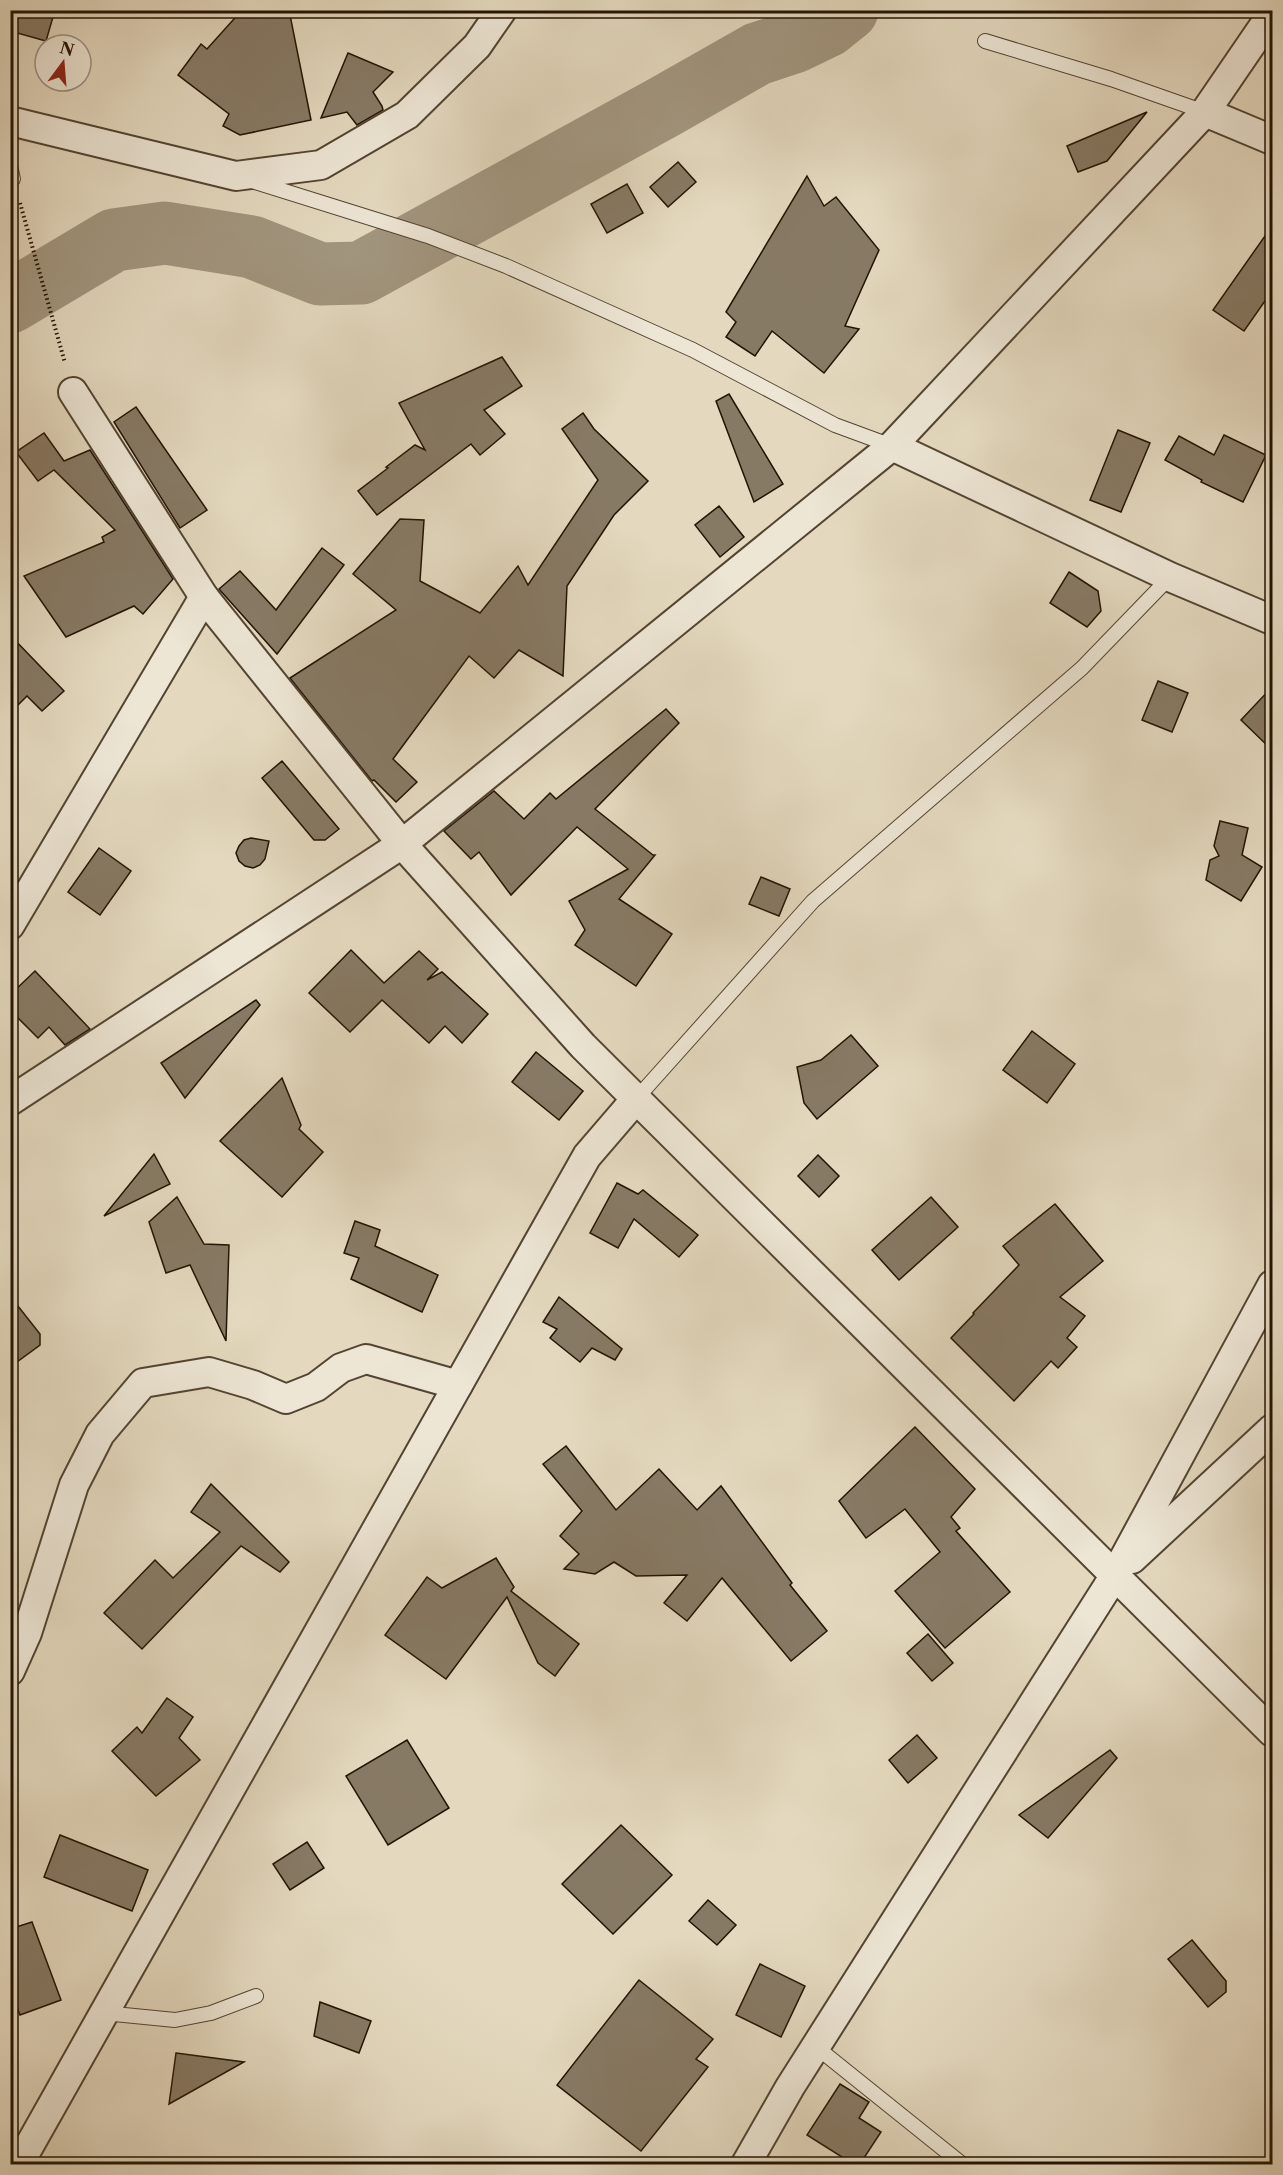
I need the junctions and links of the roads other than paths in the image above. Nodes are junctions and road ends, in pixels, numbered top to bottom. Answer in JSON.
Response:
{"nodes":[{"id":1,"x":502,"y":10,"type":"edge"},
{"id":2,"x":1272,"y":14,"type":"edge"},
{"id":3,"x":985,"y":41,"type":"dead end"},
{"id":4,"x":1205,"y":112,"type":"junction"},
{"id":5,"x":10,"y":121,"type":"edge"},
{"id":6,"x":1272,"y":140,"type":"edge"},
{"id":7,"x":236,"y":176,"type":"junction"},
{"id":8,"x":73,"y":392,"type":"road end"},
{"id":9,"x":892,"y":446,"type":"junction"},
{"id":10,"x":1170,"y":577,"type":"junction"},
{"id":11,"x":204,"y":597,"type":"junction"},
{"id":12,"x":1272,"y":620,"type":"edge"},
{"id":13,"x":402,"y":844,"type":"junction"},
{"id":14,"x":10,"y":925,"type":"edge"},
{"id":15,"x":636,"y":1099,"type":"junction"},
{"id":16,"x":10,"y":1101,"type":"edge"},
{"id":17,"x":1272,"y":1285,"type":"edge"},
{"id":18,"x":458,"y":1384,"type":"junction"},
{"id":19,"x":1272,"y":1429,"type":"edge"},
{"id":20,"x":1115,"y":1575,"type":"junction"},
{"id":21,"x":10,"y":1671,"type":"edge"},
{"id":22,"x":1272,"y":1732,"type":"edge"},
{"id":23,"x":256,"y":1996,"type":"dead end"},
{"id":24,"x":104,"y":2013,"type":"junction"},
{"id":25,"x":815,"y":2046,"type":"junction"},
{"id":26,"x":18,"y":2164,"type":"edge"},
{"id":27,"x":746,"y":2164,"type":"edge"},
{"id":28,"x":962,"y":2164,"type":"edge"}],
"edges":[{"from":1,"to":7,"type":"street"},
{"from":2,"to":4,"type":"street"},
{"from":3,"to":4,"type":"lane"},
{"from":4,"to":6,"type":"street"},
{"from":4,"to":9,"type":"street"},
{"from":5,"to":7,"type":"street"},
{"from":7,"to":9,"type":"lane"},
{"from":8,"to":11,"type":"street"},
{"from":9,"to":10,"type":"street"},
{"from":9,"to":13,"type":"street"},
{"from":10,"to":12,"type":"street"},
{"from":10,"to":15,"type":"lane"},
{"from":11,"to":13,"type":"street"},
{"from":11,"to":14,"type":"street"},
{"from":13,"to":15,"type":"street"},
{"from":13,"to":16,"type":"street"},
{"from":15,"to":18,"type":"street"},
{"from":15,"to":20,"type":"street"},
{"from":17,"to":20,"type":"street"},
{"from":18,"to":21,"type":"street"},
{"from":18,"to":24,"type":"street"},
{"from":19,"to":20,"type":"street"},
{"from":20,"to":22,"type":"street"},
{"from":20,"to":25,"type":"street"},
{"from":23,"to":24,"type":"lane"},
{"from":24,"to":26,"type":"street"},
{"from":25,"to":27,"type":"street"},
{"from":25,"to":28,"type":"lane"}]}
